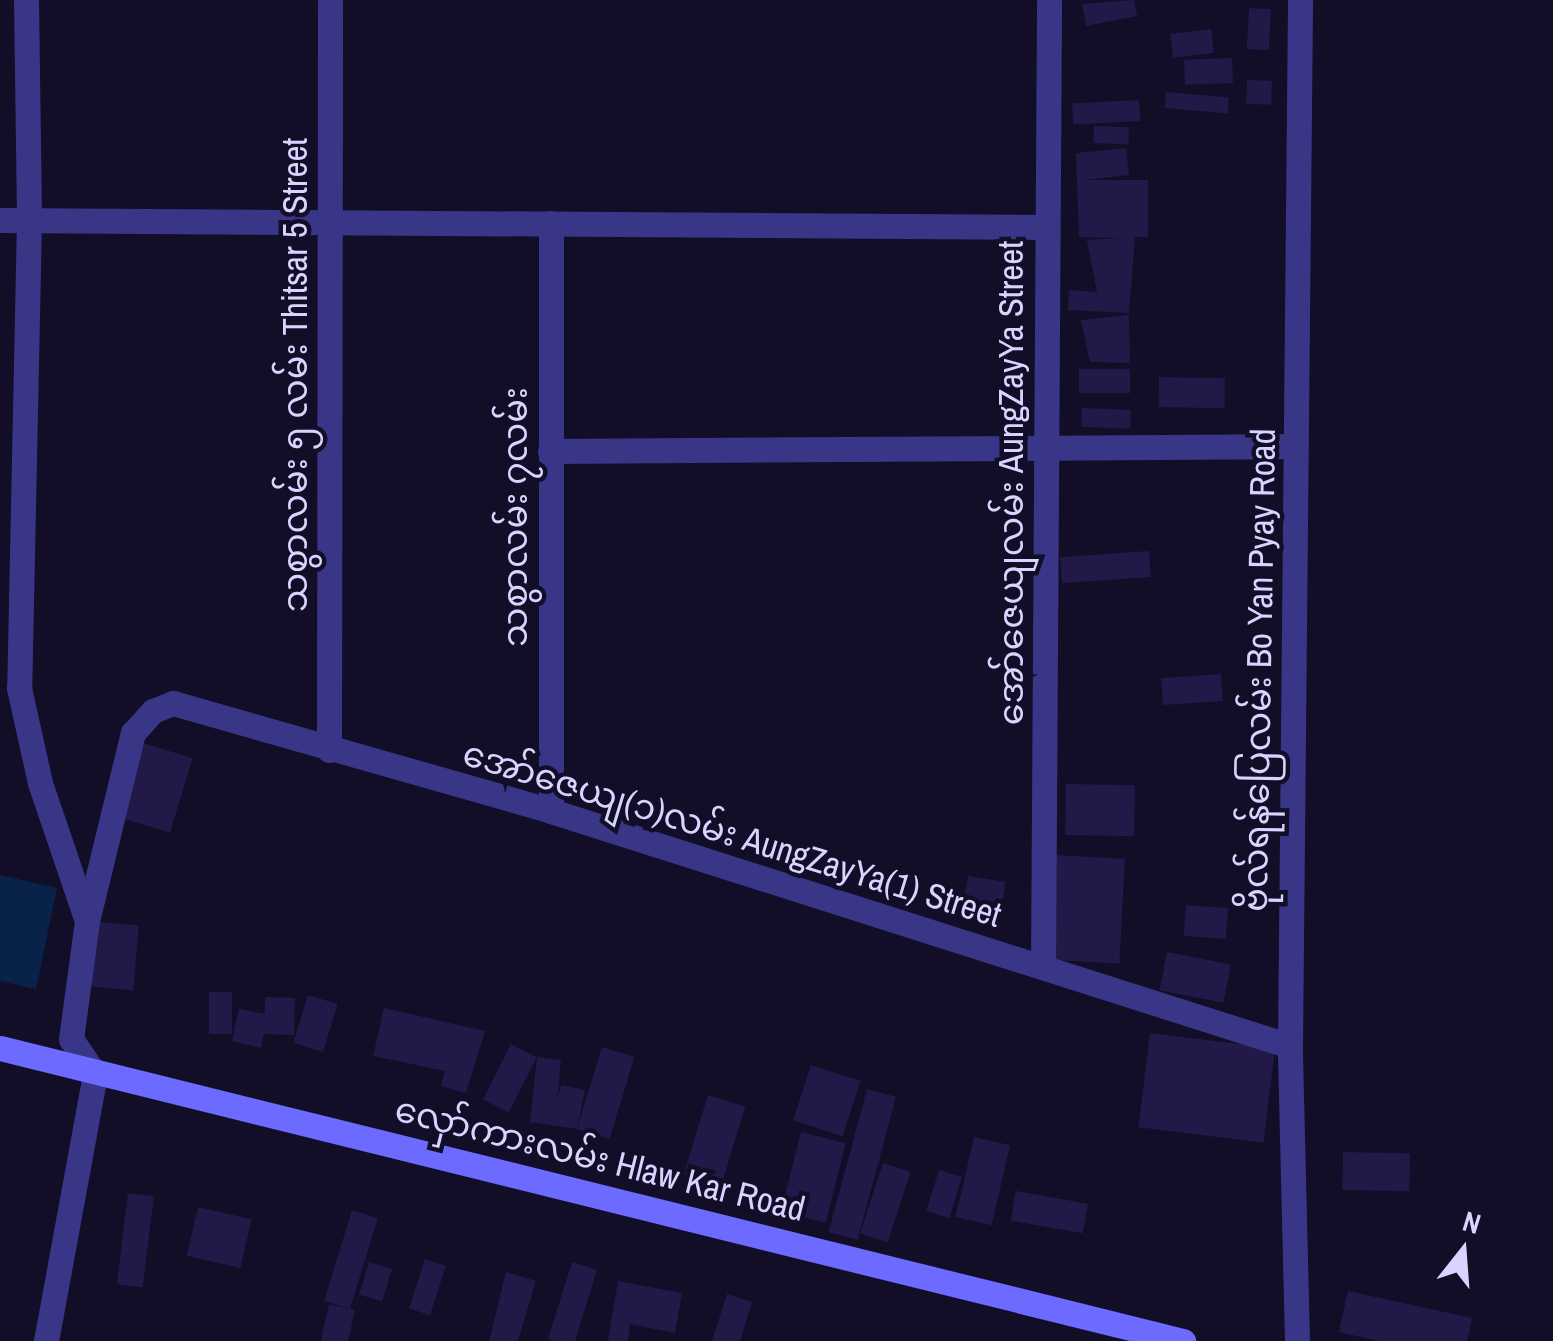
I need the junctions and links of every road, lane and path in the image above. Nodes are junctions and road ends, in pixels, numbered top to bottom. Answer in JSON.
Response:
{"nodes":[{"id":1,"x":26,"y":0,"type":"edge"},
{"id":2,"x":330,"y":0,"type":"edge"},
{"id":3,"x":1049,"y":0,"type":"edge"},
{"id":4,"x":1300,"y":0,"type":"edge"},
{"id":5,"x":0,"y":220,"type":"edge"},
{"id":6,"x":29,"y":220,"type":"junction"},
{"id":7,"x":331,"y":222,"type":"junction"},
{"id":8,"x":551,"y":224,"type":"junction"},
{"id":9,"x":1048,"y":227,"type":"junction"},
{"id":10,"x":1296,"y":446,"type":"junction"},
{"id":11,"x":1046,"y":448,"type":"junction"},
{"id":12,"x":550,"y":451,"type":"junction"},
{"id":13,"x":329,"y":750,"type":"junction"},
{"id":14,"x":552,"y":811,"type":"junction"},
{"id":15,"x":87,"y":921,"type":"junction"},
{"id":16,"x":1042,"y":968,"type":"junction"},
{"id":17,"x":1290,"y":1046,"type":"junction"},
{"id":18,"x":0,"y":1048,"type":"edge"},
{"id":19,"x":95,"y":1074,"type":"junction"},
{"id":20,"x":46,"y":1341,"type":"edge"},
{"id":21,"x":1184,"y":1341,"type":"edge"},
{"id":22,"x":1297,"y":1341,"type":"edge"}],
"edges":[{"from":1,"to":6,"type":"street"},
{"from":2,"to":7,"type":"street","name":"သစွာလမ်း ၅ လမ်း Thitsar 5 Street"},
{"from":3,"to":9,"type":"street","name":"အော်ဇေယျလမ်း AungZayYa Street"},
{"from":4,"to":10,"type":"street","name":"ဗိုလ်ရန်ပြေလမ်း Bo Yan Pyay Road"},
{"from":5,"to":6,"type":"street"},
{"from":6,"to":7,"type":"street"},
{"from":6,"to":15,"type":"street"},
{"from":7,"to":8,"type":"street"},
{"from":7,"to":13,"type":"street","name":"သစွာလမ်း ၅ လမ်း Thitsar 5 Street"},
{"from":8,"to":9,"type":"street"},
{"from":8,"to":12,"type":"street","name":"သစွာလမ်း ၇လမ်း"},
{"from":9,"to":11,"type":"street","name":"အော်ဇေယျလမ်း AungZayYa Street"},
{"from":10,"to":11,"type":"street"},
{"from":10,"to":17,"type":"street","name":"ဗိုလ်ရန်ပြေလမ်း Bo Yan Pyay Road"},
{"from":11,"to":12,"type":"street"},
{"from":11,"to":16,"type":"street","name":"အော်ဇေယျလမ်း AungZayYa Street"},
{"from":12,"to":14,"type":"street","name":"သစွာလမ်း ၇လမ်း"},
{"from":13,"to":14,"type":"street","name":"အော်ဇေယျ(၁)လမ်း AungZayYa(1) Street"},
{"from":13,"to":15,"type":"street","name":"အော်ဇေယျ(၁)လမ်း AungZayYa(1) Street"},
{"from":14,"to":16,"type":"street","name":"အော်ဇေယျ(၁)လမ်း AungZayYa(1) Street"},
{"from":15,"to":19,"type":"street"},
{"from":16,"to":17,"type":"street","name":"အော်ဇေယျ(၁)လမ်း AungZayYa(1) Street"},
{"from":17,"to":22,"type":"street","name":"ဗိုလ်ရန်ပြေလမ်း Bo Yan Pyay Road"},
{"from":18,"to":19,"type":"street","name":"လှော်ကားလမ်း Hlaw Kar Road"},
{"from":19,"to":20,"type":"street"},
{"from":19,"to":21,"type":"street","name":"လှော်ကားလမ်း Hlaw Kar Road"}]}
